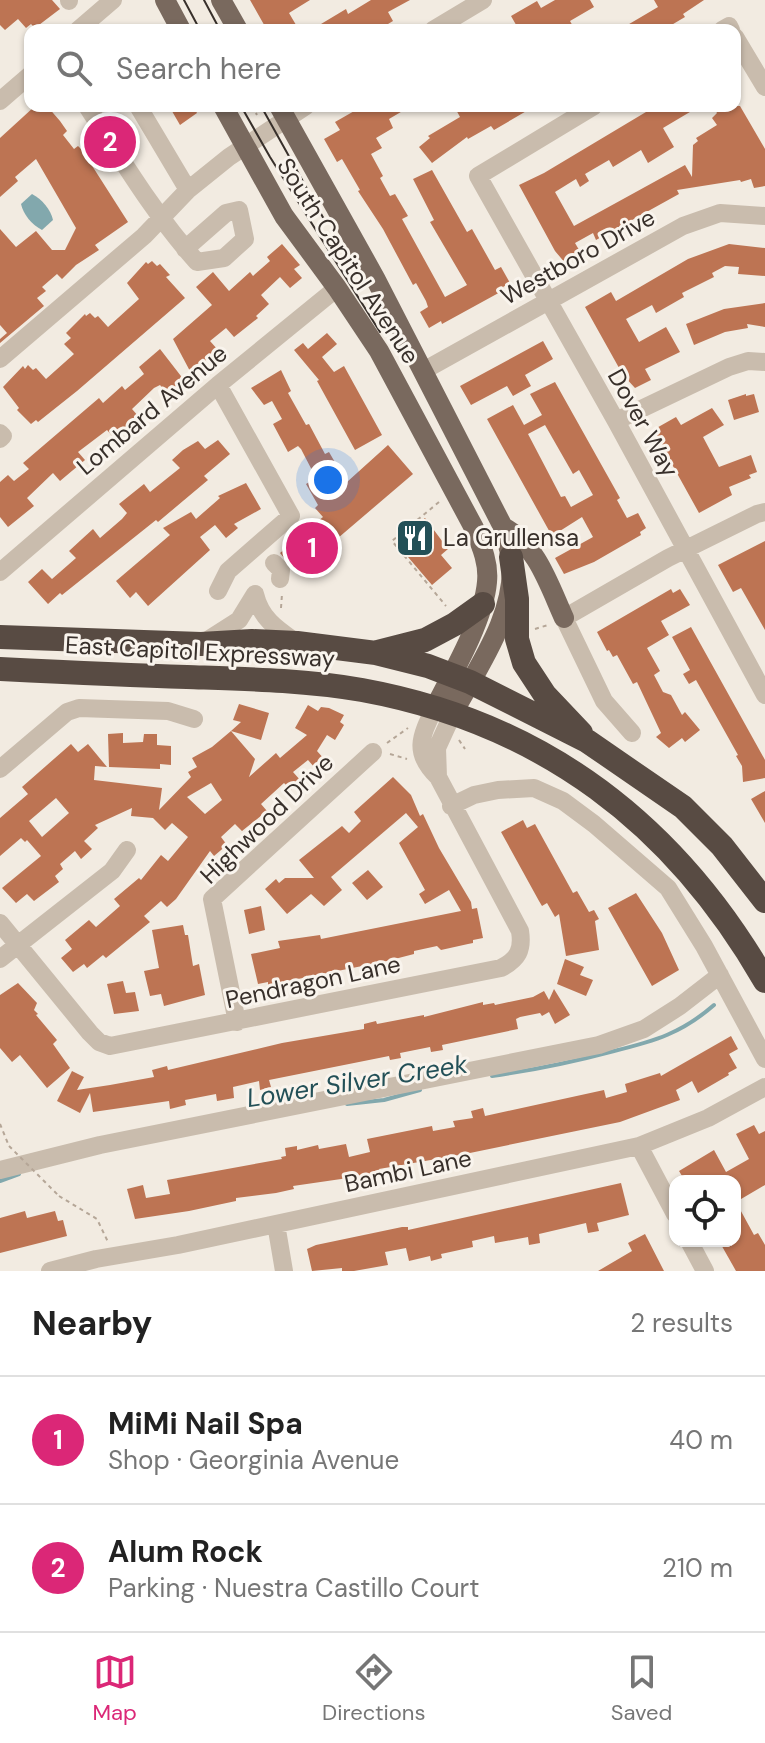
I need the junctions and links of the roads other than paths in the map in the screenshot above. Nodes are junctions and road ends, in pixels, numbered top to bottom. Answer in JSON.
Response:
{"nodes":[{"id":1,"x":113,"y":0,"type":"edge"},
{"id":2,"x":165,"y":0,"type":"edge"},
{"id":3,"x":221,"y":0,"type":"edge"},
{"id":4,"x":483,"y":0,"type":"edge"},
{"id":5,"x":89,"y":24,"type":"edge"},
{"id":6,"x":178,"y":24,"type":"edge"},
{"id":7,"x":235,"y":24,"type":"edge"},
{"id":8,"x":443,"y":24,"type":"edge"},
{"id":9,"x":741,"y":50,"type":"edge"},
{"id":10,"x":24,"y":80,"type":"edge"},
{"id":11,"x":765,"y":87,"type":"edge"},
{"id":12,"x":0,"y":101,"type":"edge"},
{"id":13,"x":91,"y":112,"type":"edge"},
{"id":14,"x":142,"y":112,"type":"edge"},
{"id":15,"x":226,"y":112,"type":"edge"},
{"id":16,"x":283,"y":112,"type":"edge"},
{"id":17,"x":584,"y":112,"type":"edge"},
{"id":18,"x":245,"y":146,"type":"junction"},
{"id":19,"x":188,"y":190,"type":"junction"},
{"id":20,"x":765,"y":216,"type":"edge"},
{"id":21,"x":160,"y":220,"type":"junction"},
{"id":22,"x":185,"y":249,"type":"dead end"},
{"id":23,"x":337,"y":288,"type":"junction"},
{"id":24,"x":547,"y":302,"type":"junction"},
{"id":25,"x":0,"y":359,"type":"edge"},
{"id":26,"x":765,"y":362,"type":"edge"},
{"id":27,"x":423,"y":371,"type":"junction"},
{"id":28,"x":218,"y":385,"type":"junction"},
{"id":29,"x":616,"y":421,"type":"junction"},
{"id":30,"x":0,"y":433,"type":"edge"},
{"id":31,"x":0,"y":439,"type":"edge"},
{"id":32,"x":765,"y":512,"type":"edge"},
{"id":33,"x":503,"y":527,"type":"junction"},
{"id":34,"x":685,"y":549,"type":"junction"},
{"id":35,"x":511,"y":557,"type":"junction"},
{"id":36,"x":0,"y":572,"type":"edge"},
{"id":37,"x":218,"y":591,"type":"dead end"},
{"id":38,"x":483,"y":604,"type":"junction"},
{"id":39,"x":557,"y":621,"type":"junction"},
{"id":40,"x":0,"y":637,"type":"edge"},
{"id":41,"x":297,"y":643,"type":"junction"},
{"id":42,"x":201,"y":644,"type":"junction"},
{"id":43,"x":376,"y":653,"type":"junction"},
{"id":44,"x":0,"y":669,"type":"edge"},
{"id":45,"x":461,"y":679,"type":"junction"},
{"id":46,"x":765,"y":695,"type":"edge"},
{"id":47,"x":444,"y":710,"type":"junction"},
{"id":48,"x":194,"y":719,"type":"dead end"},
{"id":49,"x":632,"y":733,"type":"dead end"},
{"id":50,"x":587,"y":741,"type":"junction"},
{"id":51,"x":373,"y":752,"type":"road end"},
{"id":52,"x":0,"y":769,"type":"edge"},
{"id":53,"x":451,"y":806,"type":"junction"},
{"id":54,"x":127,"y":850,"type":"dead end"},
{"id":55,"x":765,"y":901,"type":"edge"},
{"id":56,"x":0,"y":923,"type":"edge"},
{"id":57,"x":17,"y":945,"type":"junction"},
{"id":58,"x":0,"y":959,"type":"edge"},
{"id":59,"x":720,"y":975,"type":"junction"},
{"id":60,"x":765,"y":981,"type":"edge"},
{"id":61,"x":237,"y":1022,"type":"junction"},
{"id":62,"x":765,"y":1059,"type":"edge"},
{"id":63,"x":765,"y":1087,"type":"edge"},
{"id":64,"x":639,"y":1146,"type":"junction"},
{"id":65,"x":0,"y":1170,"type":"edge"},
{"id":66,"x":669,"y":1203,"type":"edge"},
{"id":67,"x":276,"y":1224,"type":"junction"},
{"id":68,"x":692,"y":1247,"type":"edge"},
{"id":69,"x":50,"y":1271,"type":"edge"},
{"id":70,"x":284,"y":1271,"type":"edge"},
{"id":71,"x":705,"y":1271,"type":"edge"}],
"edges":[{"from":1,"to":5,"type":"street"},
{"from":2,"to":6,"type":"main road"},
{"from":3,"to":7,"type":"main road"},
{"from":4,"to":8,"type":"street"},
{"from":9,"to":11,"type":"street"},
{"from":10,"to":12,"type":"street"},
{"from":13,"to":21,"type":"street"},
{"from":14,"to":19,"type":"street"},
{"from":15,"to":18,"type":"main road","name":"South Capitol Avenue"},
{"from":16,"to":18,"type":"street"},
{"from":16,"to":27,"type":"main road","name":"South Capitol Avenue"},
{"from":17,"to":24,"type":"street","name":"Dover Way"},
{"from":18,"to":19,"type":"street"},
{"from":18,"to":23,"type":"main road","name":"South Capitol Avenue"},
{"from":19,"to":21,"type":"street"},
{"from":20,"to":24,"type":"street","name":"Westboro Drive"},
{"from":21,"to":22,"type":"street"},
{"from":21,"to":25,"type":"street"},
{"from":23,"to":28,"type":"street","name":"Lombard Avenue"},
{"from":23,"to":38,"type":"main road","name":"South Capitol Avenue"},
{"from":24,"to":27,"type":"street","name":"Westboro Drive"},
{"from":24,"to":29,"type":"street","name":"Dover Way"},
{"from":26,"to":29,"type":"street"},
{"from":27,"to":33,"type":"main road","name":"South Capitol Avenue"},
{"from":28,"to":36,"type":"street","name":"Lombard Avenue"},
{"from":28,"to":37,"type":"street"},
{"from":29,"to":34,"type":"street","name":"Dover Way"},
{"from":30,"to":31,"type":"street"},
{"from":32,"to":34,"type":"street"},
{"from":33,"to":35,"type":"main road","name":"South Capitol Avenue"},
{"from":33,"to":39,"type":"main road"},
{"from":34,"to":39,"type":"street"},
{"from":34,"to":46,"type":"street","name":"Dover Way"},
{"from":35,"to":45,"type":"main road","name":"South Capitol Avenue"},
{"from":35,"to":50,"type":"highway"},
{"from":38,"to":43,"type":"highway"},
{"from":38,"to":45,"type":"main road","name":"South Capitol Avenue"},
{"from":39,"to":49,"type":"street"},
{"from":40,"to":42,"type":"highway","name":"East Capitol Expressway"},
{"from":41,"to":42,"type":"highway","name":"East Capitol Expressway"},
{"from":41,"to":42,"type":"street"},
{"from":41,"to":43,"type":"highway","name":"East Capitol Expressway"},
{"from":43,"to":45,"type":"highway","name":"East Capitol Expressway"},
{"from":44,"to":47,"type":"highway","name":"East Capitol Expressway"},
{"from":45,"to":47,"type":"main road","name":"South Capitol Avenue"},
{"from":45,"to":50,"type":"highway","name":"East Capitol Expressway"},
{"from":47,"to":53,"type":"street"},
{"from":47,"to":60,"type":"highway","name":"East Capitol Expressway"},
{"from":48,"to":52,"type":"street"},
{"from":50,"to":55,"type":"highway","name":"East Capitol Expressway"},
{"from":51,"to":61,"type":"street","name":"Highwood Drive"},
{"from":53,"to":59,"type":"street"},
{"from":53,"to":61,"type":"street","name":"Pendragon Lane"},
{"from":54,"to":57,"type":"street"},
{"from":56,"to":57,"type":"street"},
{"from":57,"to":58,"type":"street"},
{"from":57,"to":61,"type":"street","name":"Pendragon Lane"},
{"from":59,"to":62,"type":"street"},
{"from":59,"to":65,"type":"street"},
{"from":63,"to":64,"type":"street","name":"Bambi Lane"},
{"from":64,"to":66,"type":"street"},
{"from":64,"to":67,"type":"street","name":"Bambi Lane"},
{"from":67,"to":69,"type":"street","name":"Bambi Lane"},
{"from":67,"to":70,"type":"street"},
{"from":68,"to":71,"type":"street"}]}
